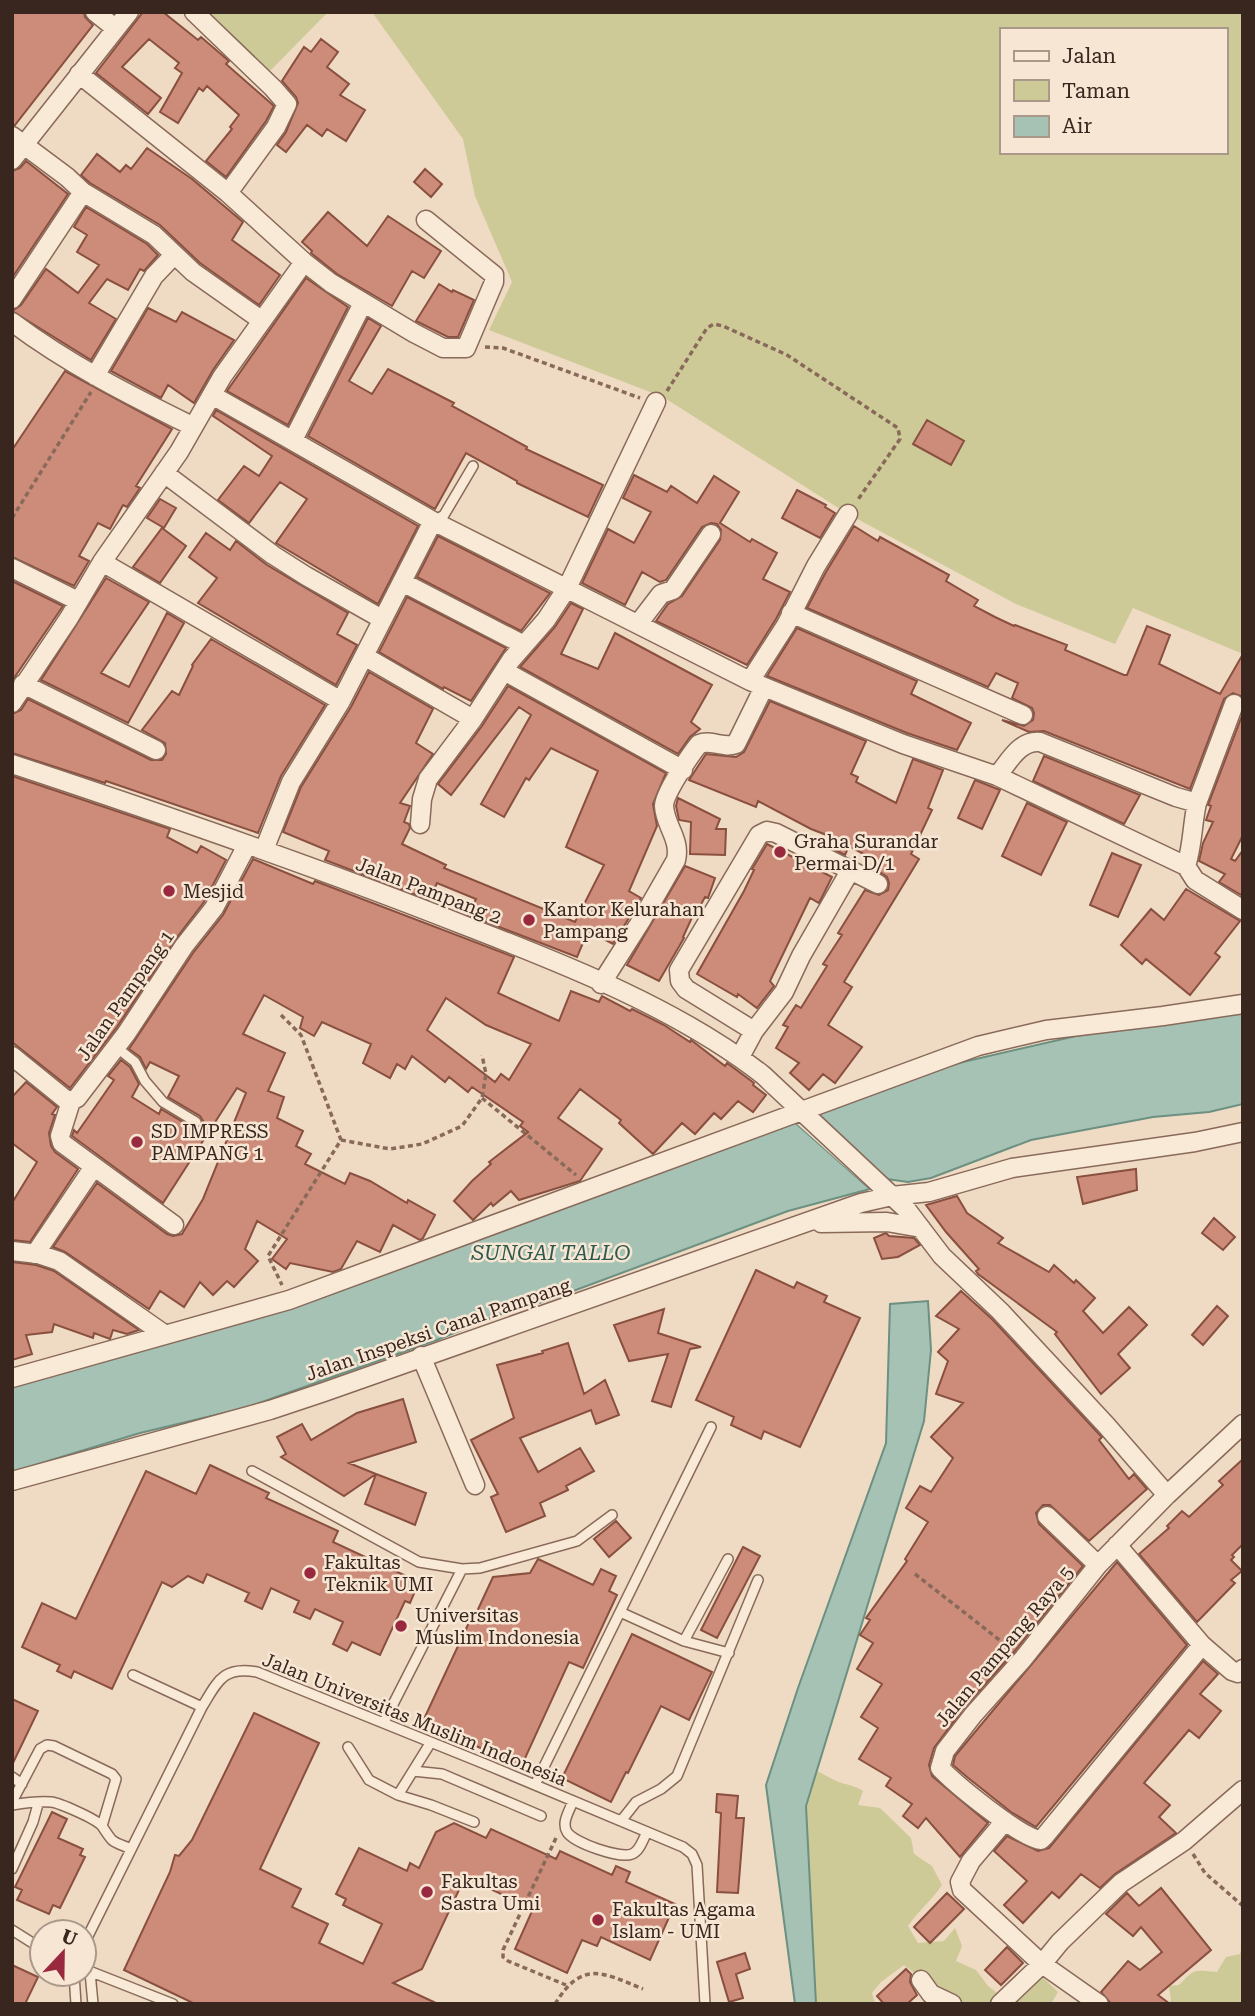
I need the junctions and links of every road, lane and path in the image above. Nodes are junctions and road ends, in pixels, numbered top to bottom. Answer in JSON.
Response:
{"nodes":[{"id":1,"x":95,"y":12,"type":"edge"},
{"id":2,"x":129,"y":12,"type":"edge"},
{"id":3,"x":194,"y":12,"type":"edge"},
{"id":4,"x":115,"y":29,"type":"junction"},
{"id":5,"x":79,"y":74,"type":"junction"},
{"id":6,"x":18,"y":140,"type":"edge"},
{"id":7,"x":12,"y":160,"type":"edge"},
{"id":8,"x":83,"y":192,"type":"junction"},
{"id":9,"x":228,"y":193,"type":"junction"},
{"id":10,"x":426,"y":220,"type":"dead end"},
{"id":11,"x":174,"y":255,"type":"junction"},
{"id":12,"x":304,"y":262,"type":"junction"},
{"id":13,"x":12,"y":299,"type":"edge"},
{"id":14,"x":363,"y":303,"type":"junction"},
{"id":15,"x":261,"y":320,"type":"junction"},
{"id":16,"x":12,"y":322,"type":"edge"},
{"id":17,"x":486,"y":346,"type":"dead end"},
{"id":18,"x":97,"y":378,"type":"junction"},
{"id":19,"x":212,"y":395,"type":"junction"},
{"id":20,"x":656,"y":402,"type":"junction"},
{"id":21,"x":192,"y":426,"type":"junction"},
{"id":22,"x":293,"y":440,"type":"junction"},
{"id":23,"x":473,"y":466,"type":"dead end"},
{"id":24,"x":164,"y":473,"type":"junction"},
{"id":25,"x":848,"y":514,"type":"joint"},
{"id":26,"x":12,"y":518,"type":"edge"},
{"id":27,"x":433,"y":521,"type":"junction"},
{"id":28,"x":711,"y":534,"type":"dead end"},
{"id":29,"x":103,"y":562,"type":"junction"},
{"id":30,"x":12,"y":568,"type":"edge"},
{"id":31,"x":402,"y":582,"type":"junction"},
{"id":32,"x":567,"y":588,"type":"junction"},
{"id":33,"x":78,"y":601,"type":"junction"},
{"id":34,"x":791,"y":613,"type":"junction"},
{"id":35,"x":382,"y":619,"type":"junction"},
{"id":36,"x":638,"y":624,"type":"junction"},
{"id":37,"x":524,"y":645,"type":"junction"},
{"id":38,"x":364,"y":656,"type":"junction"},
{"id":39,"x":504,"y":671,"type":"junction"},
{"id":40,"x":23,"y":684,"type":"junction"},
{"id":41,"x":757,"y":684,"type":"junction"},
{"id":42,"x":341,"y":701,"type":"junction"},
{"id":43,"x":12,"y":704,"type":"edge"},
{"id":44,"x":1234,"y":704,"type":"dead end"},
{"id":45,"x":1023,"y":715,"type":"dead end"},
{"id":46,"x":473,"y":719,"type":"junction"},
{"id":47,"x":156,"y":750,"type":"dead end"},
{"id":48,"x":12,"y":764,"type":"edge"},
{"id":49,"x":683,"y":770,"type":"junction"},
{"id":50,"x":997,"y":776,"type":"junction"},
{"id":51,"x":1198,"y":803,"type":"junction"},
{"id":52,"x":420,"y":824,"type":"dead end"},
{"id":53,"x":255,"y":848,"type":"junction"},
{"id":54,"x":1186,"y":866,"type":"junction"},
{"id":55,"x":850,"y":870,"type":"junction"},
{"id":56,"x":878,"y":884,"type":"dead end"},
{"id":57,"x":1243,"y":910,"type":"edge"},
{"id":58,"x":601,"y":984,"type":"junction"},
{"id":59,"x":1243,"y":1004,"type":"edge"},
{"id":60,"x":281,"y":1015,"type":"dead end"},
{"id":61,"x":754,"y":1031,"type":"junction"},
{"id":62,"x":116,"y":1047,"type":"junction"},
{"id":63,"x":482,"y":1055,"type":"dead end"},
{"id":64,"x":12,"y":1056,"type":"edge"},
{"id":65,"x":740,"y":1057,"type":"junction"},
{"id":66,"x":482,"y":1098,"type":"junction"},
{"id":67,"x":71,"y":1101,"type":"junction"},
{"id":68,"x":805,"y":1114,"type":"junction"},
{"id":69,"x":197,"y":1122,"type":"dead end"},
{"id":70,"x":1243,"y":1132,"type":"edge"},
{"id":71,"x":341,"y":1140,"type":"junction"},
{"id":72,"x":93,"y":1168,"type":"junction"},
{"id":73,"x":591,"y":1188,"type":"junction"},
{"id":74,"x":892,"y":1196,"type":"junction"},
{"id":75,"x":803,"y":1224,"type":"junction"},
{"id":76,"x":174,"y":1225,"type":"dead end"},
{"id":77,"x":920,"y":1228,"type":"junction"},
{"id":78,"x":12,"y":1251,"type":"edge"},
{"id":79,"x":35,"y":1254,"type":"junction"},
{"id":80,"x":289,"y":1300,"type":"junction"},
{"id":81,"x":164,"y":1334,"type":"junction"},
{"id":82,"x":421,"y":1356,"type":"junction"},
{"id":83,"x":12,"y":1378,"type":"edge"},
{"id":84,"x":1243,"y":1424,"type":"edge"},
{"id":85,"x":710,"y":1427,"type":"dead end"},
{"id":86,"x":252,"y":1471,"type":"dead end"},
{"id":87,"x":12,"y":1481,"type":"edge"},
{"id":88,"x":475,"y":1485,"type":"dead end"},
{"id":89,"x":1167,"y":1495,"type":"junction"},
{"id":90,"x":612,"y":1515,"type":"dead end"},
{"id":91,"x":1047,"y":1516,"type":"dead end"},
{"id":92,"x":1117,"y":1545,"type":"junction"},
{"id":93,"x":729,"y":1559,"type":"dead end"},
{"id":94,"x":1098,"y":1565,"type":"junction"},
{"id":95,"x":463,"y":1569,"type":"junction"},
{"id":96,"x":915,"y":1574,"type":"dead end"},
{"id":97,"x":758,"y":1580,"type":"dead end"},
{"id":98,"x":620,"y":1612,"type":"junction"},
{"id":99,"x":684,"y":1641,"type":"junction"},
{"id":100,"x":1202,"y":1645,"type":"junction"},
{"id":101,"x":729,"y":1653,"type":"junction"},
{"id":102,"x":1023,"y":1660,"type":"junction"},
{"id":103,"x":1243,"y":1669,"type":"edge"},
{"id":104,"x":133,"y":1675,"type":"dead end"},
{"id":105,"x":202,"y":1707,"type":"junction"},
{"id":106,"x":384,"y":1722,"type":"junction"},
{"id":107,"x":431,"y":1742,"type":"junction"},
{"id":108,"x":348,"y":1747,"type":"dead end"},
{"id":109,"x":413,"y":1771,"type":"junction"},
{"id":110,"x":12,"y":1777,"type":"edge"},
{"id":111,"x":22,"y":1784,"type":"junction"},
{"id":112,"x":535,"y":1785,"type":"junction"},
{"id":113,"x":1243,"y":1790,"type":"edge"},
{"id":114,"x":398,"y":1796,"type":"junction"},
{"id":115,"x":573,"y":1801,"type":"junction"},
{"id":116,"x":12,"y":1804,"type":"edge"},
{"id":117,"x":38,"y":1804,"type":"junction"},
{"id":118,"x":541,"y":1816,"type":"dead end"},
{"id":119,"x":621,"y":1821,"type":"junction"},
{"id":120,"x":1005,"y":1821,"type":"junction"},
{"id":121,"x":474,"y":1822,"type":"dead end"},
{"id":122,"x":102,"y":1826,"type":"junction"},
{"id":123,"x":566,"y":1830,"type":"junction"},
{"id":124,"x":647,"y":1832,"type":"junction"},
{"id":125,"x":1184,"y":1841,"type":"junction"},
{"id":126,"x":131,"y":1849,"type":"junction"},
{"id":127,"x":12,"y":1869,"type":"edge"},
{"id":128,"x":1243,"y":1906,"type":"edge"},
{"id":129,"x":97,"y":1918,"type":"edge"},
{"id":130,"x":12,"y":1930,"type":"edge"},
{"id":131,"x":28,"y":1940,"type":"edge"},
{"id":132,"x":1042,"y":1964,"type":"junction"},
{"id":133,"x":98,"y":1975,"type":"edge"},
{"id":134,"x":921,"y":1980,"type":"dead end"},
{"id":135,"x":566,"y":1985,"type":"junction"},
{"id":136,"x":643,"y":1989,"type":"dead end"},
{"id":137,"x":173,"y":2004,"type":"edge"},
{"id":138,"x":555,"y":2004,"type":"edge"},
{"id":139,"x":705,"y":2004,"type":"edge"},
{"id":140,"x":952,"y":2004,"type":"edge"},
{"id":141,"x":1000,"y":2004,"type":"edge"},
{"id":142,"x":1099,"y":2004,"type":"edge"}],
"edges":[{"from":1,"to":4,"type":"street"},
{"from":2,"to":4,"type":"street"},
{"from":3,"to":9,"type":"street"},
{"from":4,"to":5,"type":"street"},
{"from":5,"to":6,"type":"street"},
{"from":5,"to":9,"type":"street"},
{"from":6,"to":7,"type":"street"},
{"from":6,"to":8,"type":"street"},
{"from":8,"to":11,"type":"street"},
{"from":8,"to":13,"type":"street"},
{"from":9,"to":12,"type":"street"},
{"from":10,"to":14,"type":"street"},
{"from":11,"to":15,"type":"street"},
{"from":11,"to":18,"type":"street"},
{"from":12,"to":14,"type":"street"},
{"from":12,"to":15,"type":"street"},
{"from":14,"to":22,"type":"street"},
{"from":15,"to":19,"type":"street"},
{"from":16,"to":18,"type":"street"},
{"from":17,"to":20,"type":"path"},
{"from":18,"to":21,"type":"street"},
{"from":18,"to":26,"type":"path"},
{"from":19,"to":21,"type":"street"},
{"from":19,"to":22,"type":"street"},
{"from":20,"to":25,"type":"path"},
{"from":20,"to":32,"type":"street"},
{"from":21,"to":24,"type":"street"},
{"from":22,"to":27,"type":"street"},
{"from":23,"to":27,"type":"lane"},
{"from":24,"to":29,"type":"street"},
{"from":24,"to":35,"type":"street"},
{"from":25,"to":34,"type":"street"},
{"from":27,"to":31,"type":"street","name":"Jalan Pampang 1"},
{"from":27,"to":32,"type":"street"},
{"from":28,"to":36,"type":"street"},
{"from":29,"to":33,"type":"street"},
{"from":29,"to":42,"type":"street"},
{"from":30,"to":33,"type":"street"},
{"from":31,"to":35,"type":"street","name":"Jalan Pampang 1"},
{"from":31,"to":37,"type":"street"},
{"from":32,"to":36,"type":"street"},
{"from":32,"to":37,"type":"street"},
{"from":33,"to":40,"type":"street"},
{"from":34,"to":41,"type":"street"},
{"from":34,"to":45,"type":"street"},
{"from":35,"to":38,"type":"street","name":"Jalan Pampang 1"},
{"from":36,"to":41,"type":"street"},
{"from":37,"to":39,"type":"street"},
{"from":38,"to":42,"type":"street","name":"Jalan Pampang 1"},
{"from":38,"to":46,"type":"street"},
{"from":39,"to":46,"type":"street"},
{"from":39,"to":49,"type":"street"},
{"from":40,"to":43,"type":"street"},
{"from":40,"to":47,"type":"street"},
{"from":41,"to":49,"type":"street"},
{"from":41,"to":50,"type":"street"},
{"from":42,"to":53,"type":"street","name":"Jalan Pampang 1"},
{"from":44,"to":51,"type":"street"},
{"from":46,"to":52,"type":"street"},
{"from":48,"to":53,"type":"street","name":"Jalan Pampang 2"},
{"from":49,"to":58,"type":"street"},
{"from":50,"to":51,"type":"street"},
{"from":50,"to":54,"type":"street"},
{"from":51,"to":54,"type":"street"},
{"from":53,"to":58,"type":"street","name":"Jalan Pampang 2"},
{"from":53,"to":62,"type":"street","name":"Jalan Pampang 1"},
{"from":54,"to":57,"type":"street"},
{"from":55,"to":56,"type":"street"},
{"from":55,"to":61,"type":"street"},
{"from":55,"to":61,"type":"street"},
{"from":58,"to":65,"type":"street","name":"Jalan Pampang 2"},
{"from":59,"to":68,"type":"street"},
{"from":60,"to":71,"type":"path"},
{"from":61,"to":65,"type":"street"},
{"from":62,"to":67,"type":"street","name":"Jalan Pampang 1"},
{"from":62,"to":69,"type":"lane"},
{"from":63,"to":66,"type":"path"},
{"from":64,"to":67,"type":"street"},
{"from":65,"to":68,"type":"street","name":"Jalan Pampang 2"},
{"from":66,"to":71,"type":"path"},
{"from":66,"to":73,"type":"path"},
{"from":67,"to":72,"type":"street"},
{"from":68,"to":73,"type":"street"},
{"from":68,"to":74,"type":"street","name":"Jalan Pampang 2"},
{"from":70,"to":74,"type":"street","name":"Jalan Inspeksi Canal Pampang"},
{"from":71,"to":80,"type":"path"},
{"from":72,"to":76,"type":"street"},
{"from":72,"to":79,"type":"street"},
{"from":73,"to":80,"type":"street"},
{"from":74,"to":75,"type":"street","name":"Jalan Inspeksi Canal Pampang"},
{"from":74,"to":77,"type":"street"},
{"from":75,"to":77,"type":"street"},
{"from":75,"to":82,"type":"street","name":"Jalan Inspeksi Canal Pampang"},
{"from":77,"to":89,"type":"street"},
{"from":78,"to":79,"type":"street"},
{"from":79,"to":81,"type":"street"},
{"from":80,"to":81,"type":"street"},
{"from":81,"to":83,"type":"street"},
{"from":82,"to":87,"type":"street","name":"Jalan Inspeksi Canal Pampang"},
{"from":82,"to":88,"type":"street"},
{"from":84,"to":89,"type":"street","name":"Jalan Pampang Raya 5"},
{"from":85,"to":98,"type":"lane"},
{"from":86,"to":95,"type":"lane"},
{"from":89,"to":92,"type":"street","name":"Jalan Pampang Raya 5"},
{"from":90,"to":95,"type":"lane"},
{"from":91,"to":94,"type":"street"},
{"from":92,"to":94,"type":"street","name":"Jalan Pampang Raya 5"},
{"from":92,"to":100,"type":"street"},
{"from":93,"to":99,"type":"lane"},
{"from":94,"to":102,"type":"street","name":"Jalan Pampang Raya 5"},
{"from":95,"to":106,"type":"lane"},
{"from":96,"to":102,"type":"path"},
{"from":97,"to":101,"type":"lane"},
{"from":98,"to":99,"type":"lane"},
{"from":98,"to":112,"type":"lane"},
{"from":99,"to":101,"type":"lane"},
{"from":100,"to":103,"type":"street"},
{"from":100,"to":120,"type":"street","name":"Jalan Pampang Raya 5"},
{"from":101,"to":119,"type":"lane"},
{"from":102,"to":120,"type":"street","name":"Jalan Pampang Raya 5"},
{"from":104,"to":105,"type":"lane"},
{"from":105,"to":106,"type":"lane","name":"Jalan Universitas Muslim Indonesia"},
{"from":105,"to":126,"type":"lane","name":"Jalan Universitas Muslim Indonesia"},
{"from":106,"to":107,"type":"lane","name":"Jalan Universitas Muslim Indonesia"},
{"from":107,"to":109,"type":"lane"},
{"from":107,"to":112,"type":"lane","name":"Jalan Universitas Muslim Indonesia"},
{"from":108,"to":114,"type":"lane"},
{"from":109,"to":114,"type":"lane"},
{"from":109,"to":118,"type":"lane"},
{"from":110,"to":111,"type":"lane"},
{"from":111,"to":116,"type":"lane"},
{"from":111,"to":122,"type":"lane"},
{"from":112,"to":115,"type":"lane","name":"Jalan Universitas Muslim Indonesia"},
{"from":113,"to":125,"type":"street"},
{"from":114,"to":121,"type":"lane"},
{"from":115,"to":119,"type":"lane","name":"Jalan Universitas Muslim Indonesia"},
{"from":115,"to":123,"type":"lane"},
{"from":116,"to":117,"type":"lane"},
{"from":117,"to":122,"type":"lane"},
{"from":117,"to":127,"type":"lane"},
{"from":119,"to":124,"type":"lane","name":"Jalan Universitas Muslim Indonesia"},
{"from":120,"to":132,"type":"street"},
{"from":122,"to":126,"type":"lane"},
{"from":123,"to":124,"type":"lane"},
{"from":123,"to":135,"type":"path"},
{"from":124,"to":139,"type":"lane","name":"Jalan Universitas Muslim Indonesia"},
{"from":125,"to":128,"type":"path"},
{"from":125,"to":132,"type":"street"},
{"from":126,"to":129,"type":"lane","name":"Jalan Universitas Muslim Indonesia"},
{"from":130,"to":131,"type":"lane"},
{"from":132,"to":141,"type":"street"},
{"from":132,"to":142,"type":"street"},
{"from":133,"to":137,"type":"lane"},
{"from":134,"to":140,"type":"street"},
{"from":135,"to":136,"type":"path"},
{"from":135,"to":138,"type":"path"}]}
